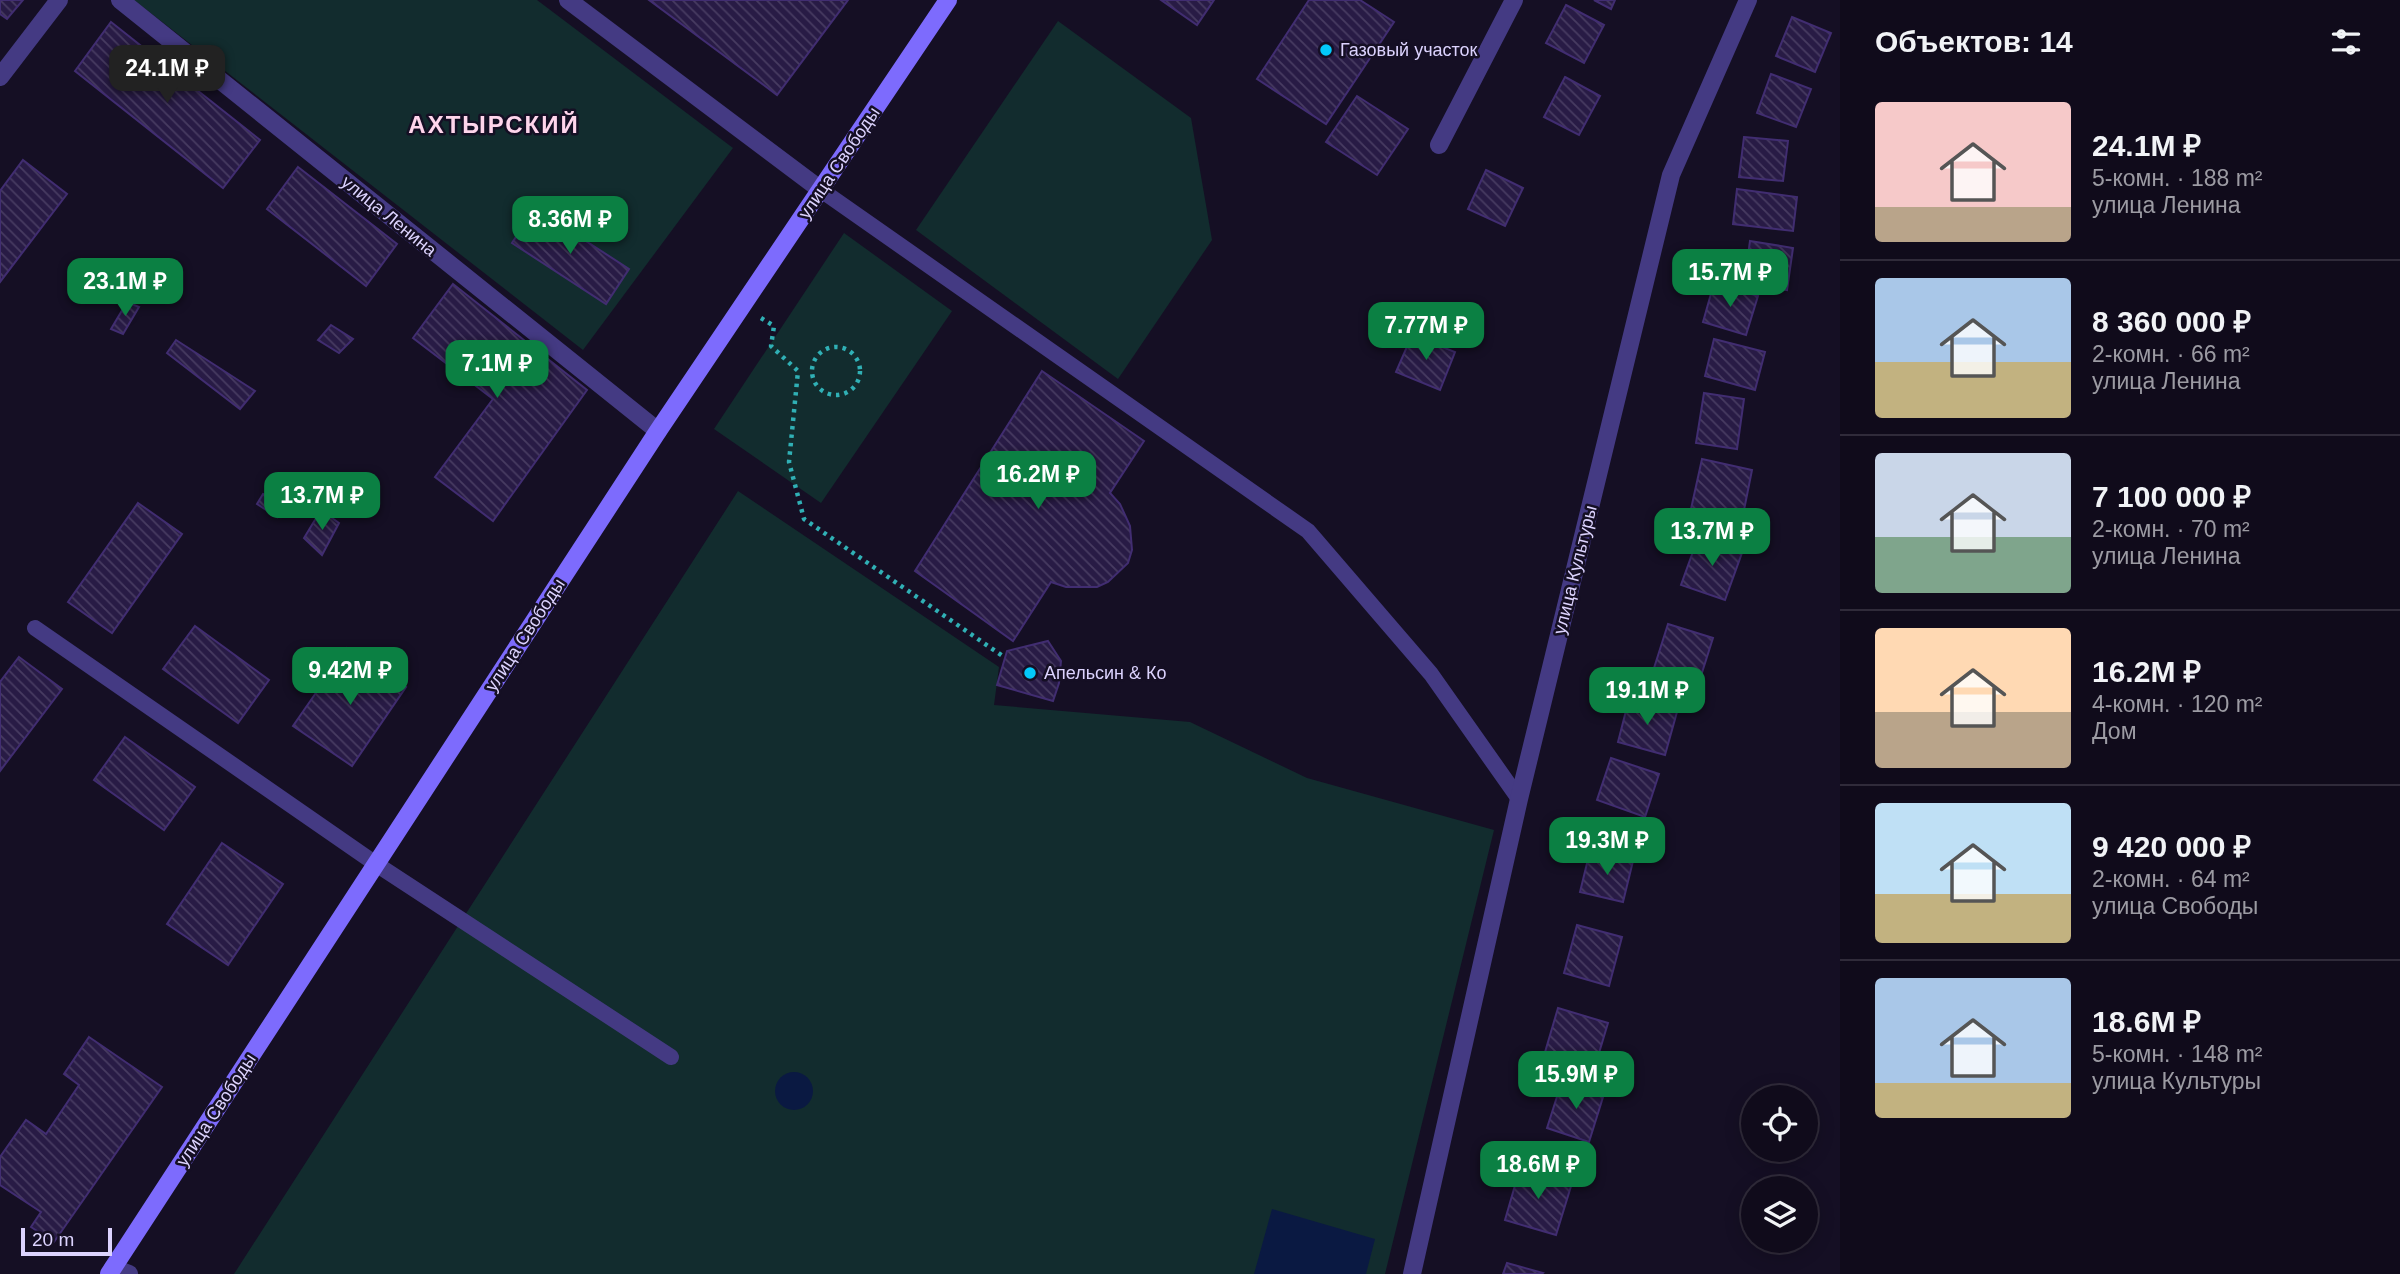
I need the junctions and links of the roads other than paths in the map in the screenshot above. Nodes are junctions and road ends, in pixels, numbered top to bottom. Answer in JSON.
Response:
{"nodes":[{"id":1,"x":59,"y":0,"type":"edge"},
{"id":2,"x":120,"y":0,"type":"edge"},
{"id":3,"x":568,"y":0,"type":"edge"},
{"id":4,"x":948,"y":0,"type":"edge"},
{"id":5,"x":1514,"y":0,"type":"edge"},
{"id":6,"x":1748,"y":0,"type":"edge"},
{"id":7,"x":0,"y":77,"type":"edge"},
{"id":8,"x":1439,"y":145,"type":"dead end"},
{"id":9,"x":821,"y":190,"type":"junction"},
{"id":10,"x":658,"y":431,"type":"junction"},
{"id":11,"x":35,"y":628,"type":"dead end"},
{"id":12,"x":1519,"y":799,"type":"junction"},
{"id":13,"x":376,"y":864,"type":"junction"},
{"id":14,"x":671,"y":1057,"type":"dead end"},
{"id":15,"x":117,"y":1272,"type":"edge"},
{"id":16,"x":1412,"y":1274,"type":"edge"}],
"edges":[{"from":1,"to":7,"type":"street"},
{"from":2,"to":10,"type":"street","name":"улица Ленина"},
{"from":3,"to":9,"type":"street"},
{"from":4,"to":9,"type":"street","name":"улица Свободы"},
{"from":5,"to":8,"type":"street"},
{"from":6,"to":12,"type":"street","name":"улица Культуры"},
{"from":9,"to":10,"type":"street","name":"улица Свободы"},
{"from":9,"to":12,"type":"lane"},
{"from":10,"to":13,"type":"street","name":"улица Свободы"},
{"from":11,"to":13,"type":"lane"},
{"from":12,"to":16,"type":"street","name":"улица Культуры"},
{"from":13,"to":14,"type":"lane"},
{"from":13,"to":15,"type":"street","name":"улица Свободы"}]}
